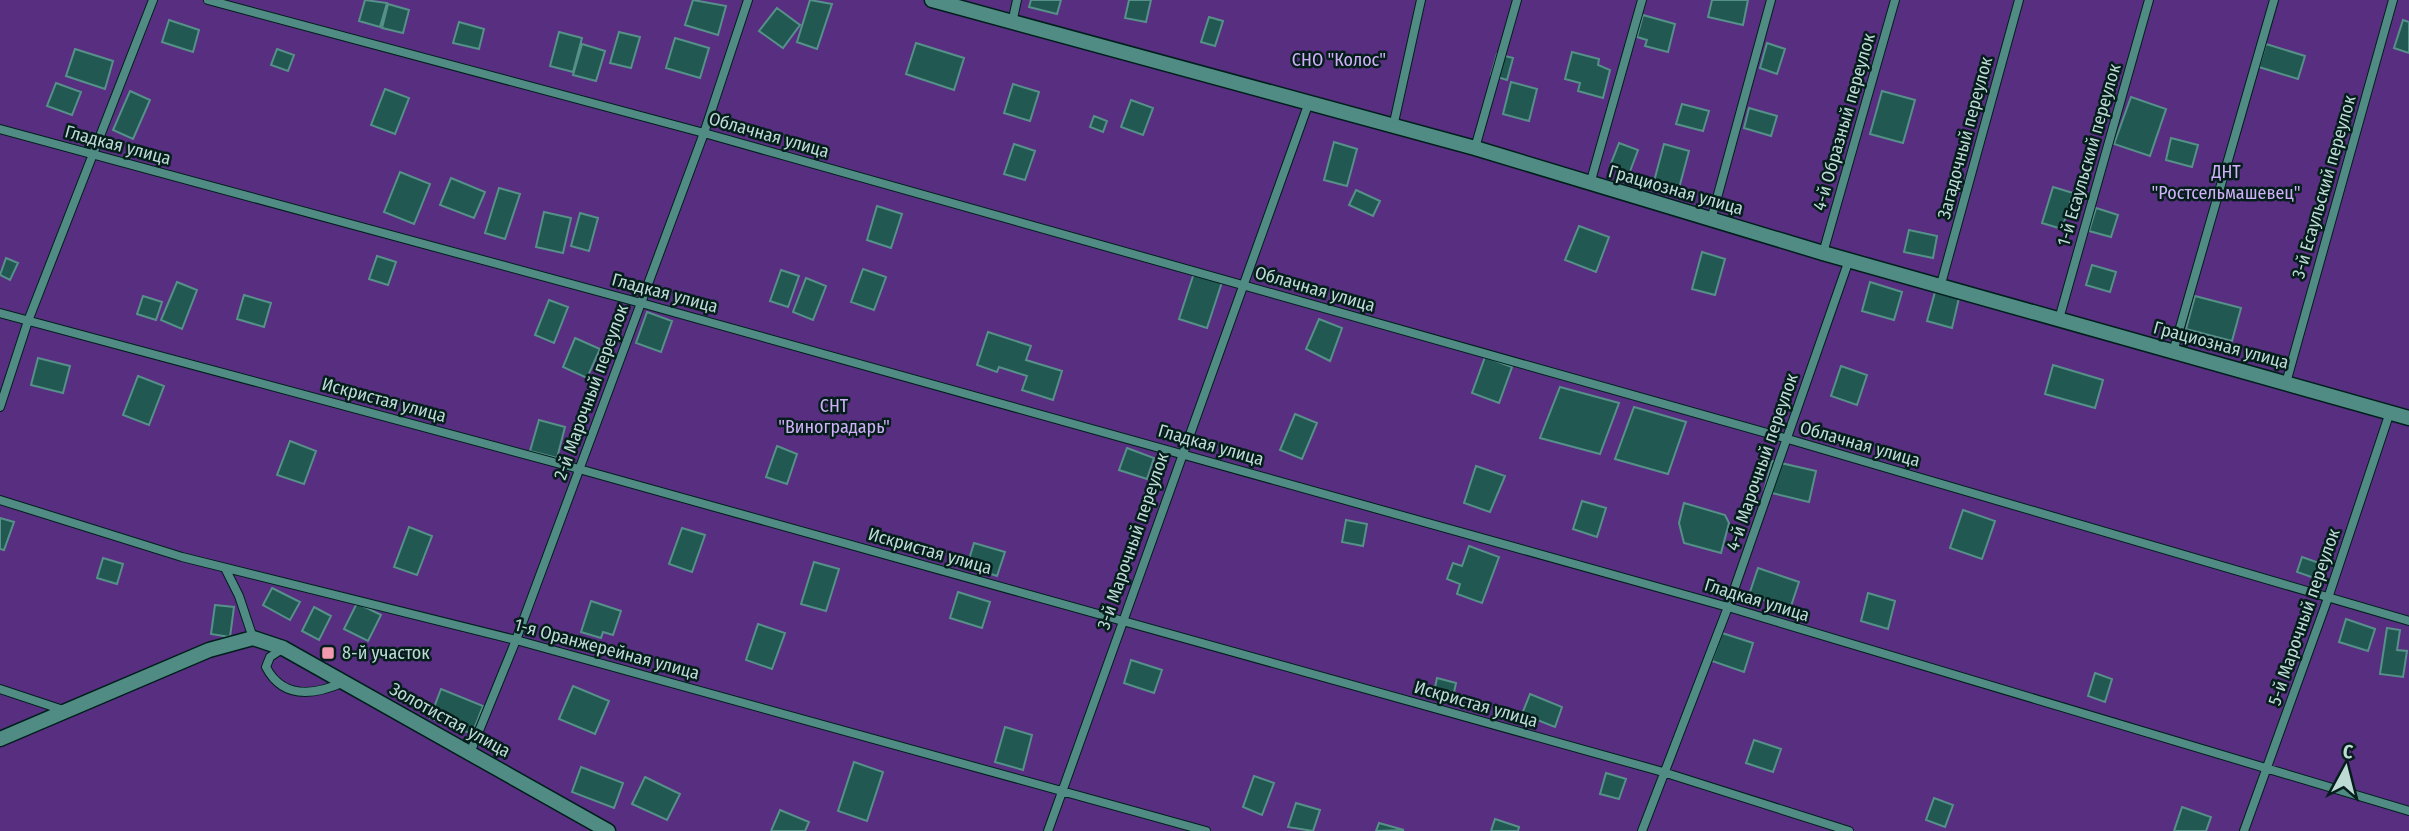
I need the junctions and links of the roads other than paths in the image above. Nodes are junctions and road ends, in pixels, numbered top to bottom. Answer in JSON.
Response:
{"nodes":[{"id":1,"x":153,"y":0,"type":"edge"},
{"id":2,"x":208,"y":0,"type":"edge"},
{"id":3,"x":748,"y":0,"type":"edge"},
{"id":4,"x":932,"y":0,"type":"edge"},
{"id":5,"x":1017,"y":0,"type":"edge"},
{"id":6,"x":1421,"y":0,"type":"edge"},
{"id":7,"x":1517,"y":0,"type":"edge"},
{"id":8,"x":1643,"y":0,"type":"edge"},
{"id":9,"x":1771,"y":0,"type":"edge"},
{"id":10,"x":1895,"y":0,"type":"edge"},
{"id":11,"x":2019,"y":0,"type":"edge"},
{"id":12,"x":2149,"y":0,"type":"edge"},
{"id":13,"x":2274,"y":0,"type":"edge"},
{"id":14,"x":2393,"y":0,"type":"edge"},
{"id":15,"x":1012,"y":23,"type":"junction"},
{"id":16,"x":1308,"y":105,"type":"junction"},
{"id":17,"x":1393,"y":128,"type":"junction"},
{"id":18,"x":0,"y":129,"type":"edge"},
{"id":19,"x":704,"y":133,"type":"junction"},
{"id":20,"x":1475,"y":148,"type":"junction"},
{"id":21,"x":94,"y":155,"type":"junction"},
{"id":22,"x":1590,"y":184,"type":"junction"},
{"id":23,"x":1712,"y":220,"type":"junction"},
{"id":24,"x":1823,"y":253,"type":"junction"},
{"id":25,"x":1849,"y":260,"type":"junction"},
{"id":26,"x":1941,"y":284,"type":"junction"},
{"id":27,"x":1243,"y":285,"type":"junction"},
{"id":28,"x":641,"y":303,"type":"junction"},
{"id":29,"x":0,"y":313,"type":"edge"},
{"id":30,"x":2059,"y":319,"type":"junction"},
{"id":31,"x":29,"y":321,"type":"junction"},
{"id":32,"x":2172,"y":352,"type":"junction"},
{"id":33,"x":2286,"y":383,"type":"junction"},
{"id":34,"x":0,"y":407,"type":"edge"},
{"id":35,"x":2390,"y":412,"type":"junction"},
{"id":36,"x":2408,"y":416,"type":"edge"},
{"id":37,"x":1788,"y":439,"type":"junction"},
{"id":38,"x":1181,"y":453,"type":"junction"},
{"id":39,"x":579,"y":469,"type":"junction"},
{"id":40,"x":0,"y":500,"type":"edge"},
{"id":41,"x":225,"y":568,"type":"junction"},
{"id":42,"x":2328,"y":598,"type":"junction"},
{"id":43,"x":1728,"y":607,"type":"junction"},
{"id":44,"x":1122,"y":621,"type":"junction"},
{"id":45,"x":2409,"y":621,"type":"edge"},
{"id":46,"x":253,"y":638,"type":"junction"},
{"id":47,"x":516,"y":640,"type":"junction"},
{"id":48,"x":283,"y":648,"type":"junction"},
{"id":49,"x":344,"y":682,"type":"junction"},
{"id":50,"x":0,"y":689,"type":"edge"},
{"id":51,"x":66,"y":711,"type":"junction"},
{"id":52,"x":0,"y":739,"type":"edge"},
{"id":53,"x":470,"y":753,"type":"junction"},
{"id":54,"x":2266,"y":771,"type":"junction"},
{"id":55,"x":1663,"y":772,"type":"junction"},
{"id":56,"x":1063,"y":791,"type":"junction"},
{"id":57,"x":2409,"y":811,"type":"edge"},
{"id":58,"x":608,"y":831,"type":"edge"},
{"id":59,"x":1048,"y":831,"type":"edge"},
{"id":60,"x":1206,"y":831,"type":"edge"},
{"id":61,"x":1642,"y":831,"type":"edge"},
{"id":62,"x":1849,"y":831,"type":"edge"},
{"id":63,"x":2244,"y":831,"type":"edge"}],
"edges":[{"from":1,"to":21,"type":"lane"},
{"from":2,"to":19,"type":"lane","name":"Облачная улица"},
{"from":3,"to":19,"type":"lane","name":"2-й Марочный переулок"},
{"from":4,"to":15,"type":"street","name":"Грациозная улица"},
{"from":5,"to":15,"type":"lane"},
{"from":6,"to":17,"type":"lane"},
{"from":7,"to":20,"type":"lane"},
{"from":8,"to":22,"type":"lane"},
{"from":9,"to":23,"type":"lane"},
{"from":10,"to":24,"type":"lane","name":"4-й Образный переулок"},
{"from":11,"to":26,"type":"lane","name":"Загадочный переулок"},
{"from":12,"to":30,"type":"lane","name":"1-й Есаульский переулок"},
{"from":13,"to":32,"type":"lane"},
{"from":14,"to":33,"type":"lane","name":"3-й Есаульский переулок"},
{"from":15,"to":16,"type":"street","name":"Грациозная улица"},
{"from":16,"to":17,"type":"street","name":"Грациозная улица"},
{"from":16,"to":27,"type":"lane","name":"3-й Марочный переулок"},
{"from":17,"to":20,"type":"street","name":"Грациозная улица"},
{"from":18,"to":21,"type":"lane","name":"Гладкая улица"},
{"from":19,"to":27,"type":"lane","name":"Облачная улица"},
{"from":19,"to":28,"type":"lane","name":"2-й Марочный переулок"},
{"from":20,"to":22,"type":"street","name":"Грациозная улица"},
{"from":21,"to":28,"type":"lane","name":"Гладкая улица"},
{"from":21,"to":31,"type":"lane"},
{"from":22,"to":23,"type":"street","name":"Грациозная улица"},
{"from":23,"to":24,"type":"street","name":"Грациозная улица"},
{"from":24,"to":25,"type":"street","name":"Грациозная улица"},
{"from":25,"to":26,"type":"street","name":"Грациозная улица"},
{"from":25,"to":37,"type":"lane","name":"4-й Марочный переулок"},
{"from":26,"to":30,"type":"street","name":"Грациозная улица"},
{"from":27,"to":37,"type":"lane","name":"Облачная улица"},
{"from":27,"to":38,"type":"lane","name":"3-й Марочный переулок"},
{"from":28,"to":38,"type":"lane","name":"Гладкая улица"},
{"from":28,"to":39,"type":"lane","name":"2-й Марочный переулок"},
{"from":29,"to":31,"type":"lane","name":"Искристая улица"},
{"from":30,"to":32,"type":"street","name":"Грациозная улица"},
{"from":31,"to":34,"type":"lane"},
{"from":31,"to":39,"type":"lane","name":"Искристая улица"},
{"from":32,"to":33,"type":"street","name":"Грациозная улица"},
{"from":33,"to":35,"type":"street","name":"Грациозная улица"},
{"from":35,"to":36,"type":"street","name":"Грациозная улица"},
{"from":35,"to":42,"type":"lane","name":"5-й Марочный переулок"},
{"from":37,"to":42,"type":"lane","name":"Облачная улица"},
{"from":37,"to":43,"type":"lane","name":"4-й Марочный переулок"},
{"from":38,"to":43,"type":"lane","name":"Гладкая улица"},
{"from":38,"to":44,"type":"lane","name":"3-й Марочный переулок"},
{"from":39,"to":44,"type":"lane","name":"Искристая улица"},
{"from":39,"to":47,"type":"lane","name":"2-й Марочный переулок"},
{"from":40,"to":41,"type":"lane","name":"1-я Оранжерейная улица"},
{"from":41,"to":46,"type":"lane"},
{"from":41,"to":47,"type":"lane","name":"1-я Оранжерейная улица"},
{"from":42,"to":45,"type":"lane","name":"Облачная улица"},
{"from":42,"to":54,"type":"lane","name":"5-й Марочный переулок"},
{"from":43,"to":54,"type":"lane","name":"Гладкая улица"},
{"from":43,"to":55,"type":"lane","name":"4-й Марочный переулок"},
{"from":44,"to":55,"type":"lane","name":"Искристая улица"},
{"from":44,"to":56,"type":"lane","name":"3-й Марочный переулок"},
{"from":46,"to":48,"type":"street","name":"Золотистая улица"},
{"from":46,"to":51,"type":"street"},
{"from":47,"to":53,"type":"lane","name":"2-й Марочный переулок"},
{"from":47,"to":56,"type":"lane","name":"1-я Оранжерейная улица"},
{"from":48,"to":49,"type":"street","name":"Золотистая улица"},
{"from":48,"to":49,"type":"lane"},
{"from":49,"to":53,"type":"street","name":"Золотистая улица"},
{"from":50,"to":51,"type":"lane"},
{"from":51,"to":52,"type":"street"},
{"from":53,"to":58,"type":"street","name":"Золотистая улица"},
{"from":54,"to":57,"type":"lane","name":"Гладкая улица"},
{"from":54,"to":63,"type":"lane","name":"5-й Марочный переулок"},
{"from":55,"to":61,"type":"lane","name":"4-й Марочный переулок"},
{"from":55,"to":62,"type":"lane","name":"Искристая улица"},
{"from":56,"to":59,"type":"lane","name":"3-й Марочный переулок"},
{"from":56,"to":60,"type":"lane","name":"1-я Оранжерейная улица"}]}
